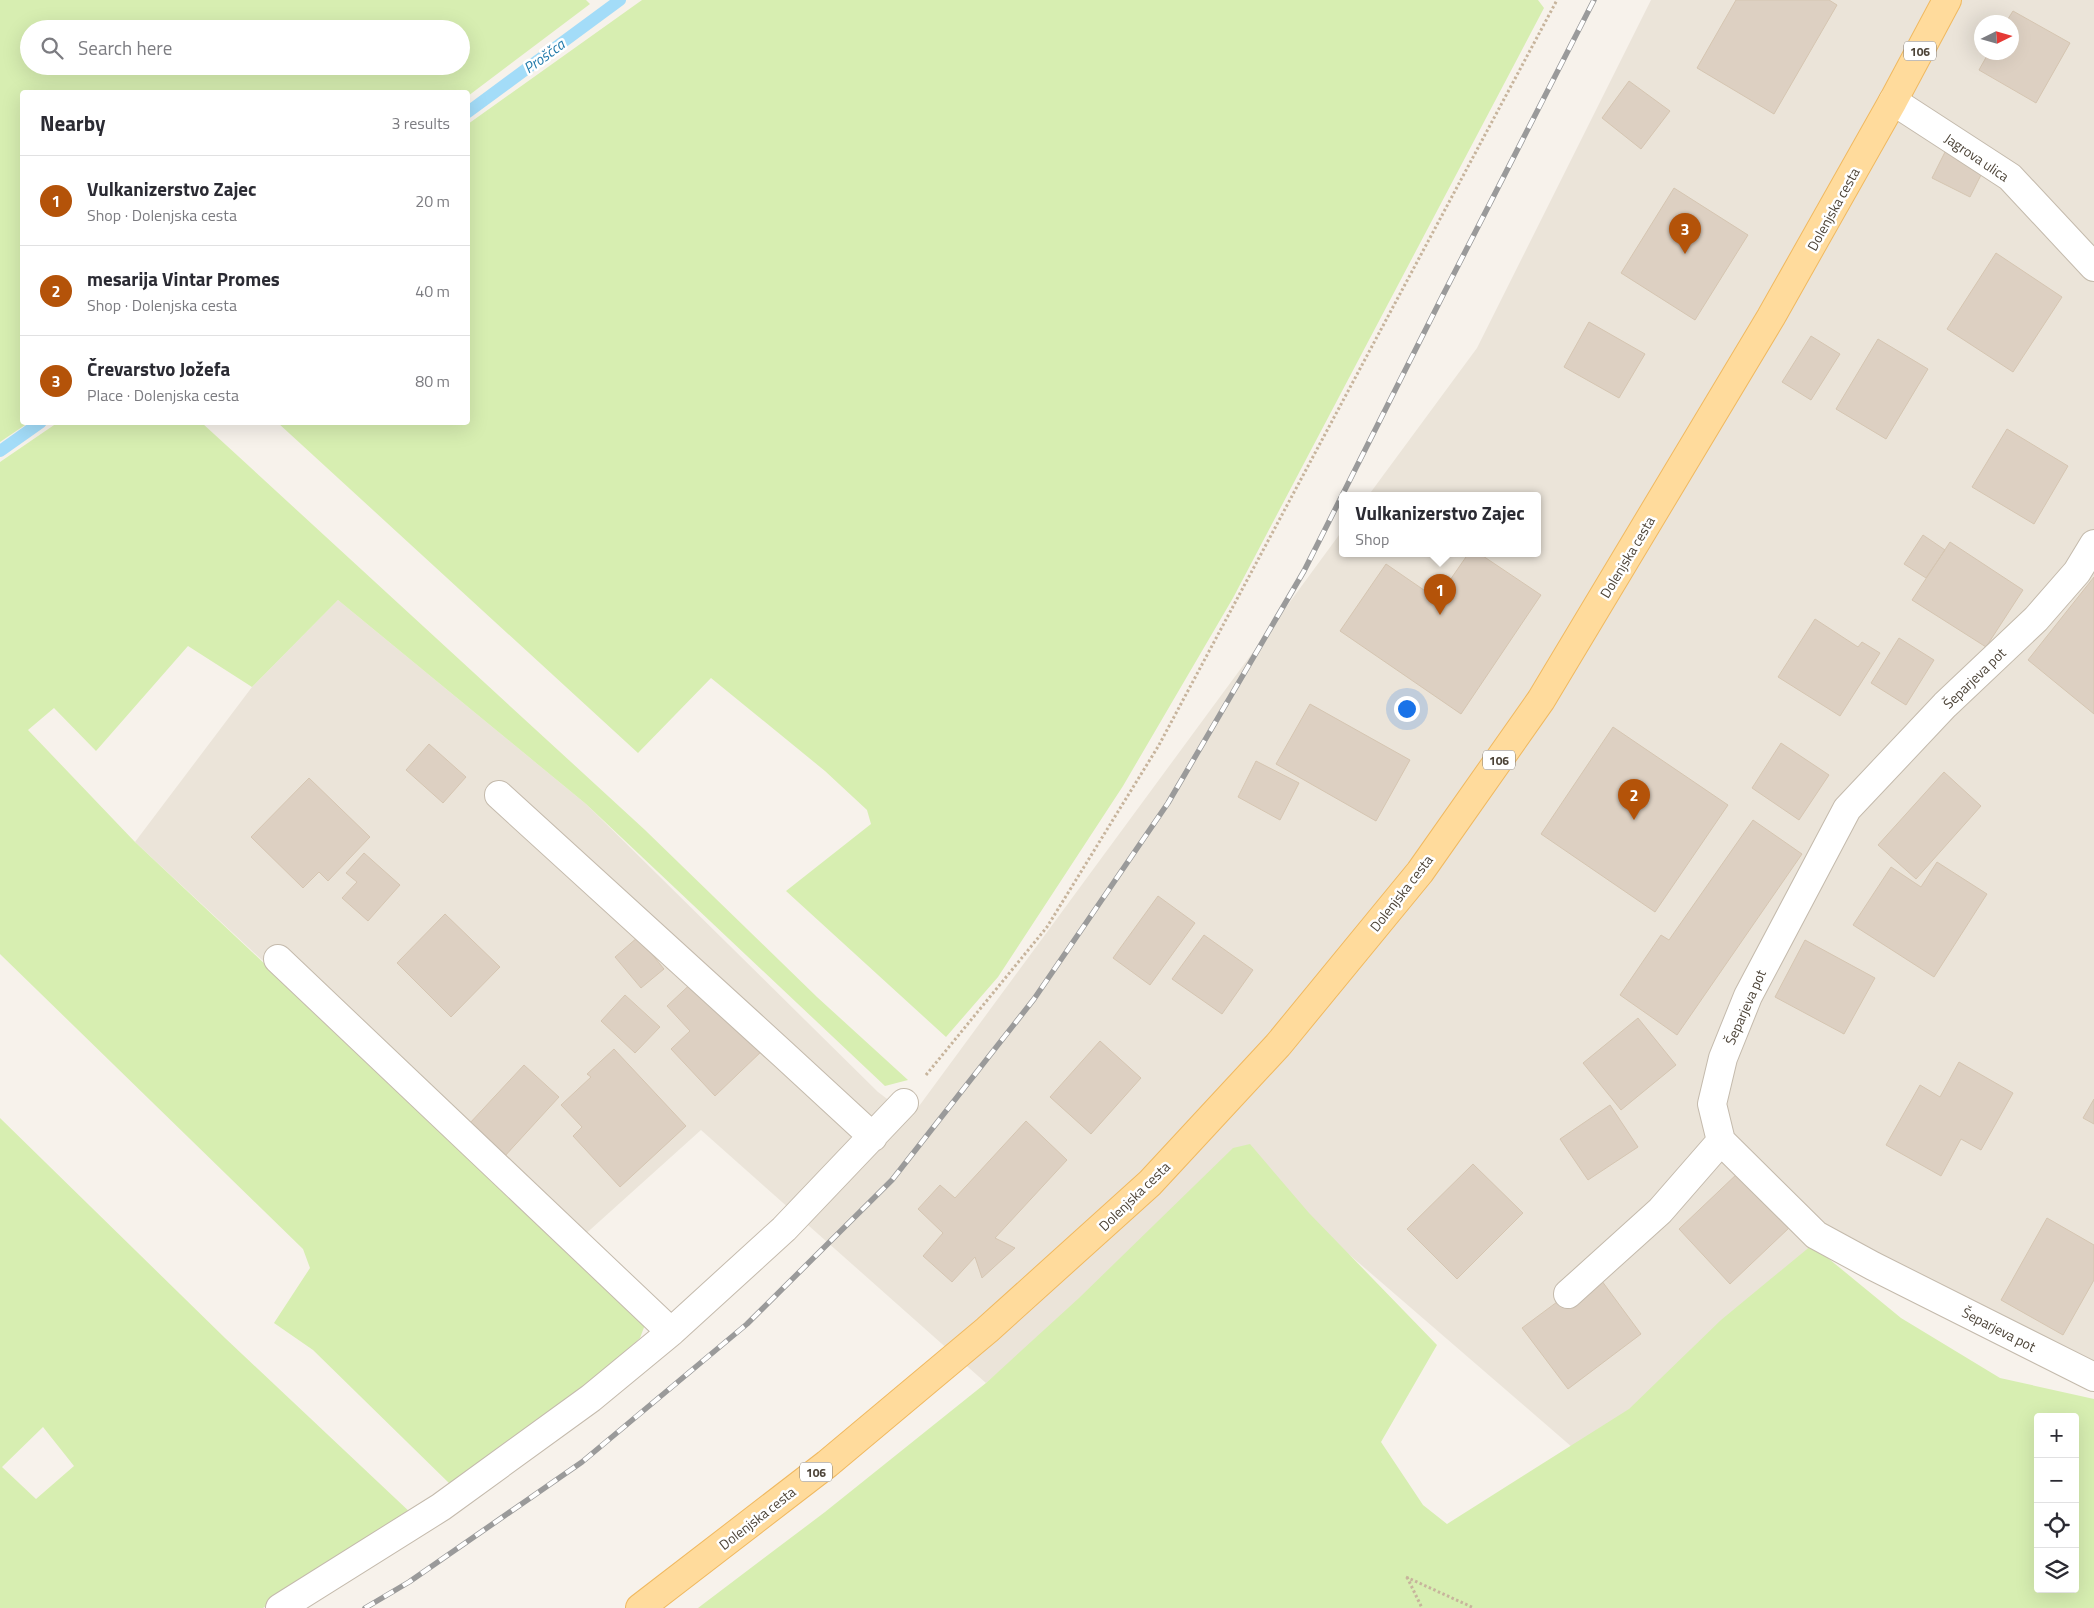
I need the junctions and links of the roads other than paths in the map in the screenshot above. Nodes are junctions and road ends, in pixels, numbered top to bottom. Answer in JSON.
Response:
{"nodes":[{"id":1,"x":1947,"y":0,"type":"edge"},
{"id":2,"x":1893,"y":101,"type":"junction"},
{"id":3,"x":2094,"y":267,"type":"edge"},
{"id":4,"x":2094,"y":544,"type":"edge"},
{"id":5,"x":499,"y":796,"type":"dead end"},
{"id":6,"x":278,"y":959,"type":"dead end"},
{"id":7,"x":904,"y":1103,"type":"road end"},
{"id":8,"x":872,"y":1137,"type":"junction"},
{"id":9,"x":1721,"y":1142,"type":"junction"},
{"id":10,"x":1568,"y":1294,"type":"dead end"},
{"id":11,"x":671,"y":1332,"type":"junction"},
{"id":12,"x":2094,"y":1377,"type":"edge"},
{"id":13,"x":280,"y":1608,"type":"edge"},
{"id":14,"x":640,"y":1608,"type":"edge"}],
"edges":[{"from":1,"to":2,"type":"main road","name":"Dolenjska cesta","number":"106"},
{"from":2,"to":3,"type":"street","name":"Jagrova ulica"},
{"from":2,"to":14,"type":"main road","name":"Dolenjska cesta","number":"106"},
{"from":4,"to":9,"type":"street","name":"Šeparjeva pot"},
{"from":5,"to":8,"type":"street"},
{"from":6,"to":11,"type":"street"},
{"from":7,"to":8,"type":"street"},
{"from":8,"to":11,"type":"street"},
{"from":9,"to":10,"type":"street"},
{"from":9,"to":12,"type":"street","name":"Šeparjeva pot"},
{"from":11,"to":13,"type":"street"}]}
